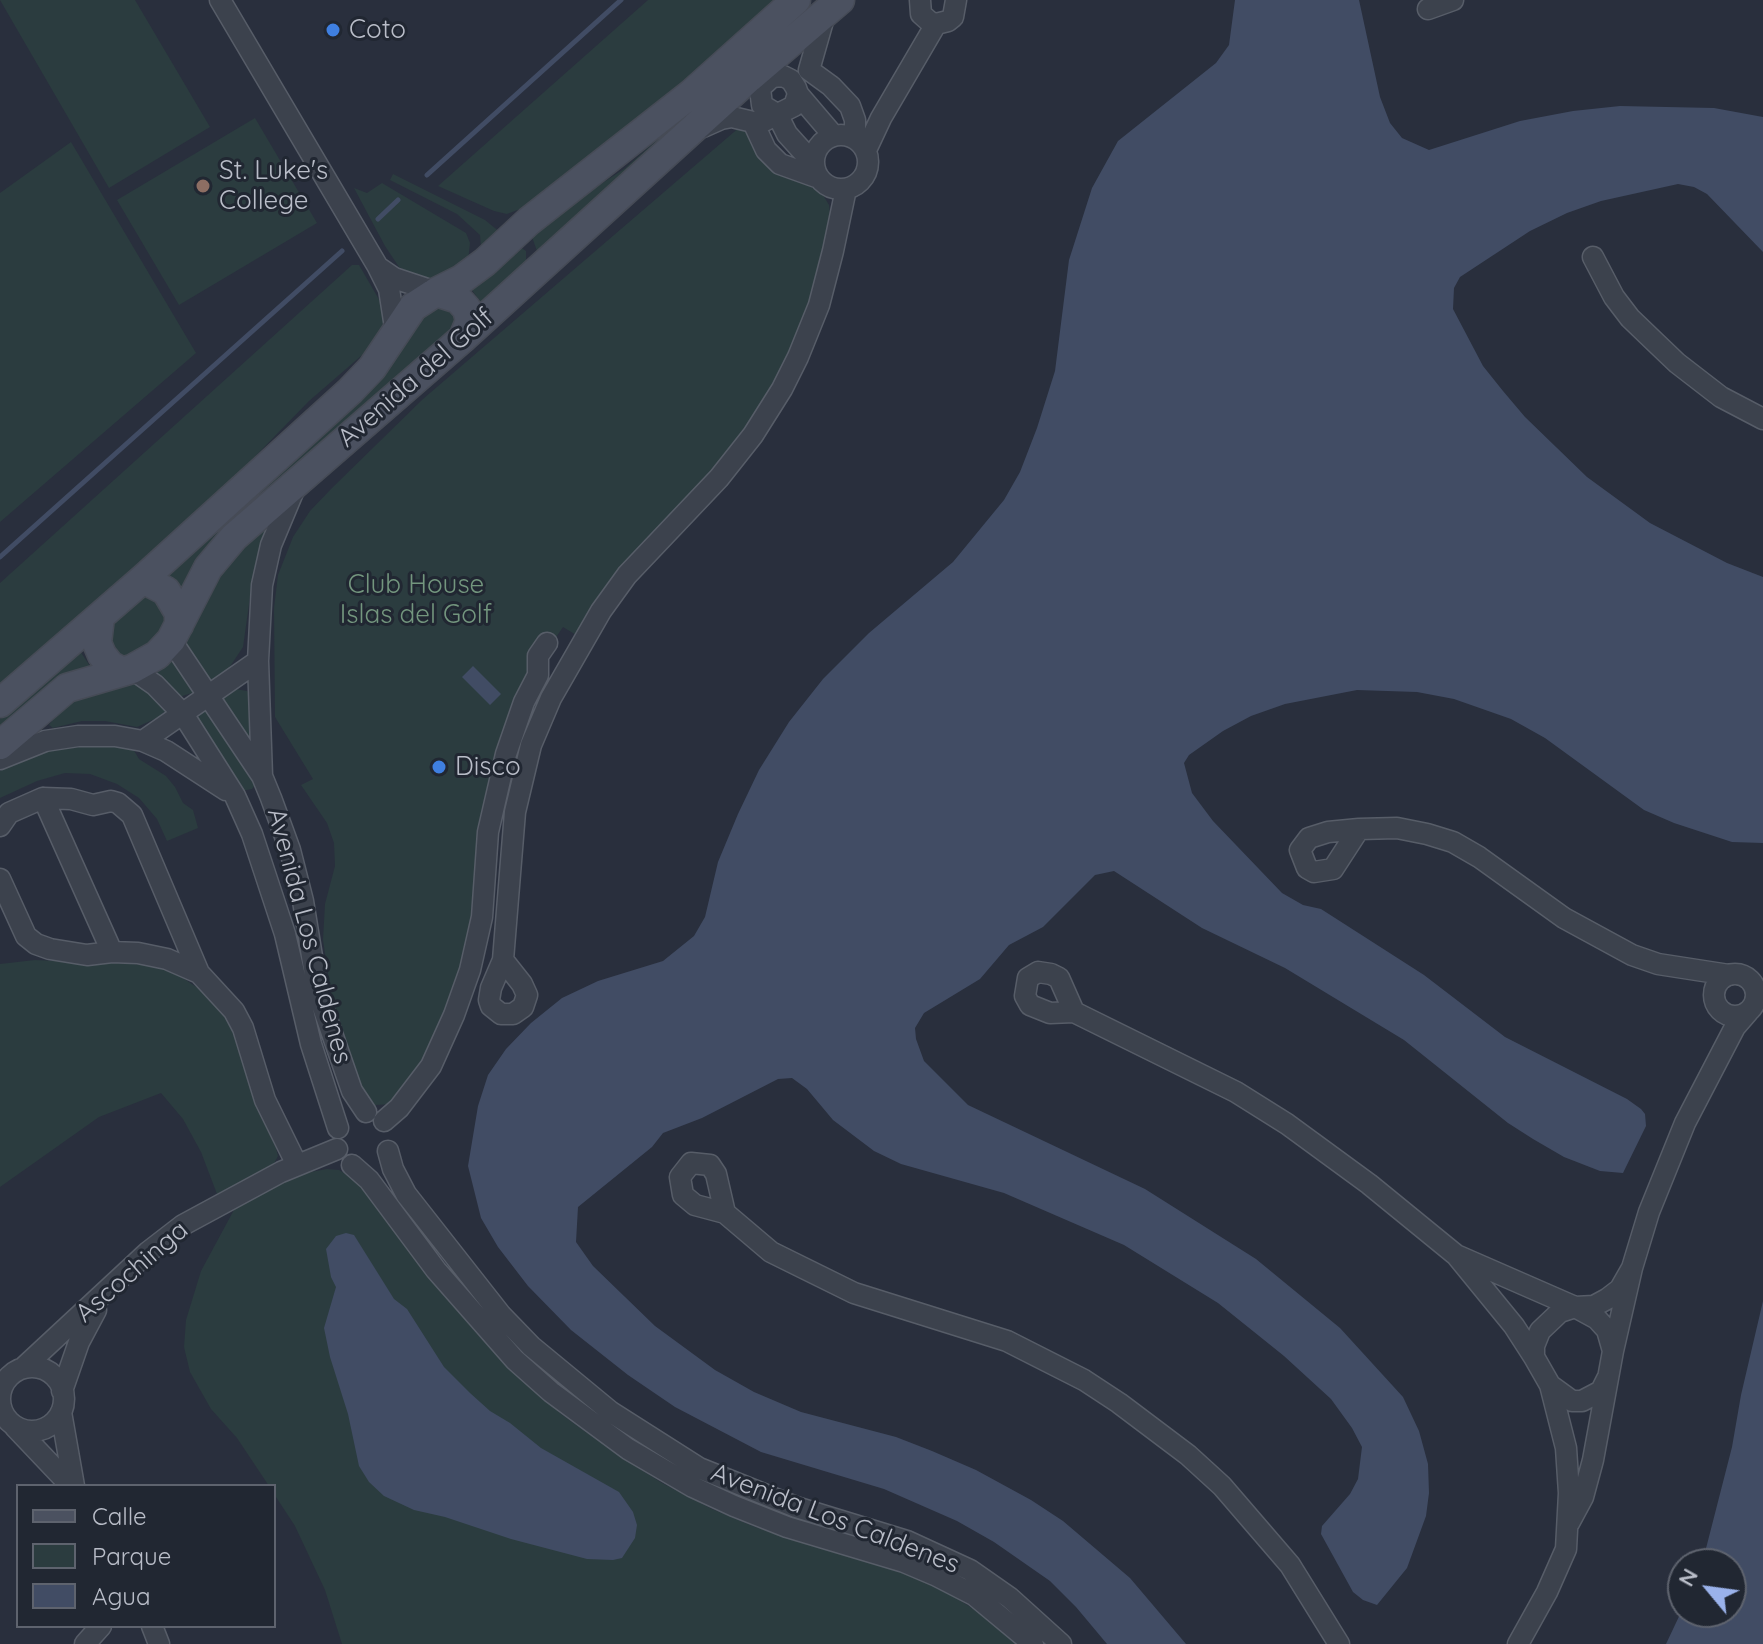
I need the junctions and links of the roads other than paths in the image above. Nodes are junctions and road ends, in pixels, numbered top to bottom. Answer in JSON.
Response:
{"nodes":[{"id":1,"x":220,"y":0,"type":"edge"},
{"id":2,"x":796,"y":0,"type":"edge"},
{"id":3,"x":920,"y":0,"type":"edge"},
{"id":4,"x":956,"y":0,"type":"edge"},
{"id":5,"x":1453,"y":0,"type":"edge"},
{"id":6,"x":832,"y":7,"type":"edge"},
{"id":7,"x":1428,"y":9,"type":"dead end"},
{"id":8,"x":936,"y":24,"type":"junction"},
{"id":9,"x":769,"y":57,"type":"junction"},
{"id":10,"x":809,"y":70,"type":"junction"},
{"id":11,"x":747,"y":77,"type":"junction"},
{"id":12,"x":798,"y":93,"type":"junction"},
{"id":13,"x":776,"y":114,"type":"junction"},
{"id":14,"x":753,"y":122,"type":"junction"},
{"id":15,"x":692,"y":131,"type":"junction"},
{"id":16,"x":833,"y":135,"type":"junction"},
{"id":17,"x":860,"y":144,"type":"junction"},
{"id":18,"x":817,"y":171,"type":"junction"},
{"id":19,"x":846,"y":189,"type":"junction"},
{"id":20,"x":1593,"y":257,"type":"dead end"},
{"id":21,"x":378,"y":267,"type":"junction"},
{"id":22,"x":436,"y":292,"type":"junction"},
{"id":23,"x":396,"y":334,"type":"junction"},
{"id":24,"x":463,"y":338,"type":"junction"},
{"id":25,"x":1763,"y":419,"type":"edge"},
{"id":26,"x":298,"y":482,"type":"junction"},
{"id":27,"x":143,"y":579,"type":"junction"},
{"id":28,"x":100,"y":617,"type":"junction"},
{"id":29,"x":175,"y":633,"type":"junction"},
{"id":30,"x":547,"y":643,"type":"dead end"},
{"id":31,"x":258,"y":661,"type":"junction"},
{"id":32,"x":126,"y":670,"type":"junction"},
{"id":33,"x":207,"y":696,"type":"junction"},
{"id":34,"x":0,"y":703,"type":"edge"},
{"id":35,"x":183,"y":714,"type":"junction"},
{"id":36,"x":143,"y":741,"type":"junction"},
{"id":37,"x":0,"y":745,"type":"edge"},
{"id":38,"x":0,"y":759,"type":"edge"},
{"id":39,"x":262,"y":776,"type":"junction"},
{"id":40,"x":235,"y":796,"type":"junction"},
{"id":41,"x":43,"y":798,"type":"junction"},
{"id":42,"x":0,"y":826,"type":"edge"},
{"id":43,"x":1359,"y":829,"type":"dead end"},
{"id":44,"x":0,"y":879,"type":"edge"},
{"id":45,"x":112,"y":952,"type":"junction"},
{"id":46,"x":503,"y":960,"type":"dead end"},
{"id":47,"x":1686,"y":968,"type":"junction"},
{"id":48,"x":199,"y":973,"type":"junction"},
{"id":49,"x":1746,"y":978,"type":"edge"},
{"id":50,"x":1717,"y":1003,"type":"junction"},
{"id":51,"x":1755,"y":1004,"type":"edge"},
{"id":52,"x":1074,"y":1012,"type":"dead end"},
{"id":53,"x":1725,"y":1044,"type":"junction"},
{"id":54,"x":375,"y":1117,"type":"junction"},
{"id":55,"x":338,"y":1128,"type":"junction"},
{"id":56,"x":337,"y":1149,"type":"junction"},
{"id":57,"x":388,"y":1151,"type":"junction"},
{"id":58,"x":297,"y":1165,"type":"junction"},
{"id":59,"x":352,"y":1165,"type":"junction"},
{"id":60,"x":725,"y":1213,"type":"dead end"},
{"id":61,"x":1456,"y":1255,"type":"junction"},
{"id":62,"x":1632,"y":1268,"type":"junction"},
{"id":63,"x":103,"y":1296,"type":"junction"},
{"id":64,"x":1575,"y":1307,"type":"junction"},
{"id":65,"x":1613,"y":1351,"type":"junction"},
{"id":66,"x":1534,"y":1357,"type":"junction"},
{"id":67,"x":23,"y":1368,"type":"junction"},
{"id":68,"x":1608,"y":1378,"type":"junction"},
{"id":69,"x":2,"y":1385,"type":"edge"},
{"id":70,"x":1550,"y":1385,"type":"junction"},
{"id":71,"x":62,"y":1391,"type":"junction"},
{"id":72,"x":61,"y":1412,"type":"junction"},
{"id":73,"x":8,"y":1425,"type":"edge"},
{"id":74,"x":71,"y":1484,"type":"edge"},
{"id":75,"x":73,"y":1484,"type":"edge"},
{"id":76,"x":1569,"y":1523,"type":"junction"},
{"id":77,"x":100,"y":1628,"type":"edge"},
{"id":78,"x":85,"y":1644,"type":"edge"},
{"id":79,"x":1033,"y":1644,"type":"edge"},
{"id":80,"x":1061,"y":1644,"type":"edge"},
{"id":81,"x":1339,"y":1644,"type":"edge"},
{"id":82,"x":1518,"y":1644,"type":"edge"}],
"edges":[{"from":1,"to":21,"type":"street"},
{"from":2,"to":9,"type":"street","name":"Avenida del Golf"},
{"from":3,"to":8,"type":"street"},
{"from":4,"to":8,"type":"street"},
{"from":5,"to":7,"type":"street"},
{"from":6,"to":9,"type":"street","name":"Avenida del Golf"},
{"from":6,"to":10,"type":"street"},
{"from":8,"to":17,"type":"street"},
{"from":9,"to":11,"type":"street","name":"Avenida del Golf"},
{"from":9,"to":12,"type":"street"},
{"from":10,"to":12,"type":"street"},
{"from":10,"to":17,"type":"street"},
{"from":11,"to":13,"type":"street"},
{"from":11,"to":15,"type":"street","name":"Avenida del Golf"},
{"from":11,"to":22,"type":"street","name":"Avenida del Golf"},
{"from":12,"to":13,"type":"street"},
{"from":12,"to":16,"type":"street"},
{"from":13,"to":14,"type":"street"},
{"from":13,"to":18,"type":"street"},
{"from":14,"to":15,"type":"street"},
{"from":14,"to":18,"type":"street"},
{"from":15,"to":24,"type":"street","name":"Avenida del Golf"},
{"from":16,"to":17,"type":"street"},
{"from":16,"to":18,"type":"street"},
{"from":17,"to":19,"type":"street"},
{"from":18,"to":19,"type":"street"},
{"from":19,"to":46,"type":"street"},
{"from":20,"to":25,"type":"street"},
{"from":21,"to":22,"type":"street"},
{"from":21,"to":23,"type":"street"},
{"from":22,"to":23,"type":"street","name":"Avenida del Golf"},
{"from":22,"to":24,"type":"street"},
{"from":23,"to":27,"type":"street","name":"Avenida del Golf"},
{"from":24,"to":26,"type":"street","name":"Avenida del Golf"},
{"from":26,"to":29,"type":"street","name":"Avenida del Golf"},
{"from":26,"to":31,"type":"street"},
{"from":27,"to":28,"type":"street","name":"Avenida del Golf"},
{"from":27,"to":29,"type":"street"},
{"from":28,"to":32,"type":"street"},
{"from":28,"to":34,"type":"street","name":"Avenida del Golf"},
{"from":29,"to":32,"type":"street","name":"Avenida del Golf"},
{"from":29,"to":33,"type":"street","name":"Avenida Los Caldenes"},
{"from":30,"to":54,"type":"street"},
{"from":31,"to":33,"type":"street"},
{"from":31,"to":39,"type":"street"},
{"from":32,"to":35,"type":"street","name":"Avenida Los Caldenes"},
{"from":32,"to":37,"type":"street","name":"Avenida del Golf"},
{"from":33,"to":35,"type":"street"},
{"from":33,"to":39,"type":"street","name":"Avenida Los Caldenes"},
{"from":35,"to":36,"type":"street"},
{"from":35,"to":40,"type":"street","name":"Avenida Los Caldenes"},
{"from":36,"to":38,"type":"street"},
{"from":36,"to":40,"type":"street"},
{"from":39,"to":54,"type":"street","name":"Avenida Los Caldenes"},
{"from":40,"to":55,"type":"street","name":"Avenida Los Caldenes"},
{"from":41,"to":42,"type":"street"},
{"from":41,"to":45,"type":"street"},
{"from":41,"to":48,"type":"street"},
{"from":43,"to":47,"type":"street"},
{"from":44,"to":45,"type":"street"},
{"from":45,"to":48,"type":"street"},
{"from":47,"to":49,"type":"street"},
{"from":47,"to":50,"type":"street"},
{"from":48,"to":58,"type":"street"},
{"from":49,"to":50,"type":"street"},
{"from":49,"to":51,"type":"street"},
{"from":50,"to":51,"type":"street"},
{"from":50,"to":53,"type":"street"},
{"from":51,"to":53,"type":"street"},
{"from":52,"to":61,"type":"street"},
{"from":53,"to":62,"type":"street"},
{"from":54,"to":55,"type":"street"},
{"from":54,"to":57,"type":"street"},
{"from":55,"to":56,"type":"street"},
{"from":56,"to":58,"type":"street","name":"Ascochinga"},
{"from":56,"to":59,"type":"street"},
{"from":57,"to":59,"type":"street"},
{"from":57,"to":80,"type":"street","name":"Avenida Los Caldenes"},
{"from":58,"to":63,"type":"street","name":"Ascochinga"},
{"from":59,"to":79,"type":"street","name":"Avenida Los Caldenes"},
{"from":60,"to":81,"type":"street"},
{"from":61,"to":64,"type":"street"},
{"from":61,"to":66,"type":"street"},
{"from":62,"to":64,"type":"street"},
{"from":62,"to":65,"type":"street"},
{"from":63,"to":67,"type":"street","name":"Ascochinga"},
{"from":63,"to":71,"type":"street"},
{"from":64,"to":65,"type":"street"},
{"from":64,"to":66,"type":"street"},
{"from":65,"to":68,"type":"street"},
{"from":66,"to":70,"type":"street"},
{"from":67,"to":69,"type":"street"},
{"from":67,"to":71,"type":"street"},
{"from":68,"to":70,"type":"street"},
{"from":68,"to":76,"type":"street"},
{"from":69,"to":73,"type":"street"},
{"from":70,"to":76,"type":"street"},
{"from":71,"to":72,"type":"street"},
{"from":72,"to":73,"type":"street"},
{"from":72,"to":75,"type":"street"},
{"from":73,"to":74,"type":"street"},
{"from":76,"to":82,"type":"street"},
{"from":77,"to":78,"type":"street"}]}
